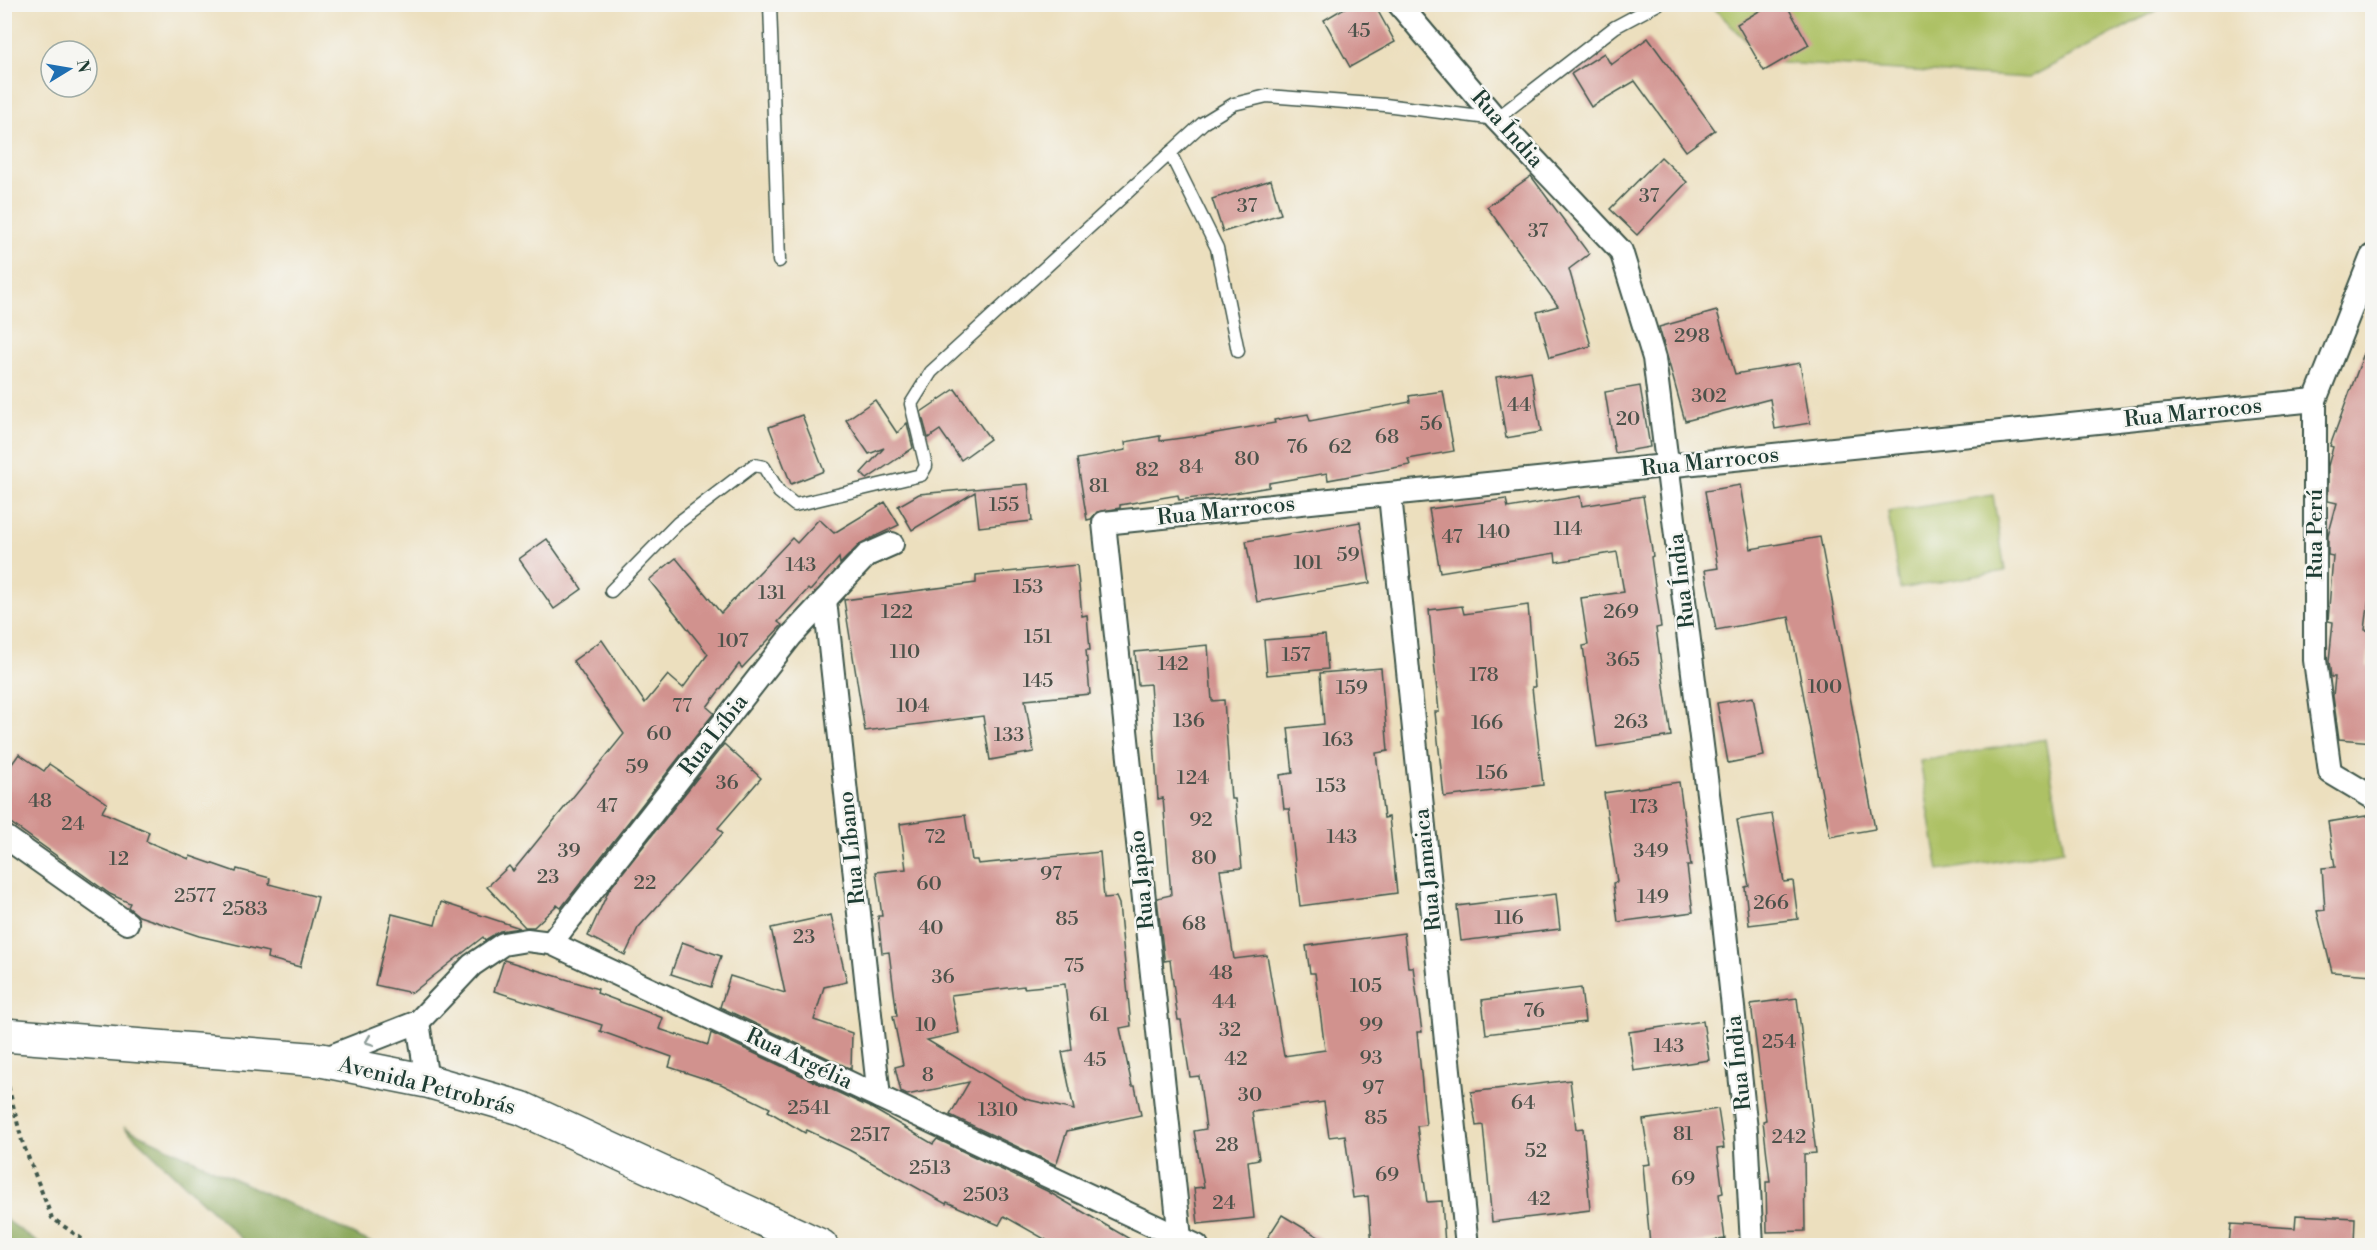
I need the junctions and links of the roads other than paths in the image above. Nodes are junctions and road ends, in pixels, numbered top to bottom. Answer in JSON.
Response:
{"nodes":[{"id":1,"x":770,"y":4,"type":"edge"},
{"id":2,"x":1399,"y":4,"type":"edge"},
{"id":3,"x":1658,"y":4,"type":"edge"},
{"id":4,"x":1496,"y":119,"type":"junction"},
{"id":5,"x":1170,"y":153,"type":"junction"},
{"id":6,"x":2373,"y":256,"type":"edge"},
{"id":7,"x":779,"y":261,"type":"dead end"},
{"id":8,"x":1238,"y":351,"type":"dead end"},
{"id":9,"x":2315,"y":400,"type":"junction"},
{"id":10,"x":1668,"y":467,"type":"junction"},
{"id":11,"x":1390,"y":495,"type":"junction"},
{"id":12,"x":1104,"y":523,"type":"joint"},
{"id":13,"x":892,"y":544,"type":"dead end"},
{"id":14,"x":611,"y":591,"type":"dead end"},
{"id":15,"x":825,"y":600,"type":"junction"},
{"id":16,"x":2373,"y":797,"type":"edge"},
{"id":17,"x":4,"y":837,"type":"edge"},
{"id":18,"x":127,"y":924,"type":"dead end"},
{"id":19,"x":551,"y":943,"type":"junction"},
{"id":20,"x":418,"y":1022,"type":"junction"},
{"id":21,"x":4,"y":1035,"type":"edge"},
{"id":22,"x":321,"y":1060,"type":"junction"},
{"id":23,"x":427,"y":1081,"type":"junction"},
{"id":24,"x":879,"y":1097,"type":"junction"},
{"id":25,"x":1188,"y":1242,"type":"edge"},
{"id":26,"x":821,"y":1245,"type":"edge"},
{"id":27,"x":1467,"y":1245,"type":"edge"},
{"id":28,"x":1752,"y":1245,"type":"edge"}],
"edges":[{"from":1,"to":7,"type":"lane"},
{"from":2,"to":4,"type":"street","name":"Rua Índia"},
{"from":3,"to":4,"type":"lane"},
{"from":4,"to":5,"type":"lane"},
{"from":4,"to":10,"type":"street","name":"Rua Índia"},
{"from":5,"to":8,"type":"lane"},
{"from":5,"to":14,"type":"lane"},
{"from":6,"to":9,"type":"street","name":"Rua Perú"},
{"from":9,"to":10,"type":"street","name":"Rua Marrocos"},
{"from":9,"to":16,"type":"street","name":"Rua Perú"},
{"from":10,"to":11,"type":"street","name":"Rua Marrocos"},
{"from":10,"to":28,"type":"street","name":"Rua Índia"},
{"from":11,"to":12,"type":"street","name":"Rua Marrocos"},
{"from":11,"to":27,"type":"street","name":"Rua Jamaica"},
{"from":12,"to":25,"type":"street","name":"Rua Japão"},
{"from":13,"to":15,"type":"street","name":"Rua Líbia"},
{"from":15,"to":19,"type":"street","name":"Rua Líbia"},
{"from":15,"to":24,"type":"street","name":"Rua Líbano"},
{"from":17,"to":18,"type":"street"},
{"from":19,"to":20,"type":"street","name":"Rua Argélia"},
{"from":19,"to":24,"type":"street","name":"Rua Argélia"},
{"from":20,"to":22,"type":"street","name":"Rua Argélia","one_way":true},
{"from":20,"to":23,"type":"street"},
{"from":21,"to":22,"type":"main road","name":"Avenida Petrobrás"},
{"from":22,"to":23,"type":"main road","name":"Avenida Petrobrás"},
{"from":23,"to":26,"type":"main road","name":"Avenida Petrobrás"},
{"from":24,"to":25,"type":"street","name":"Rua Argélia"}]}
